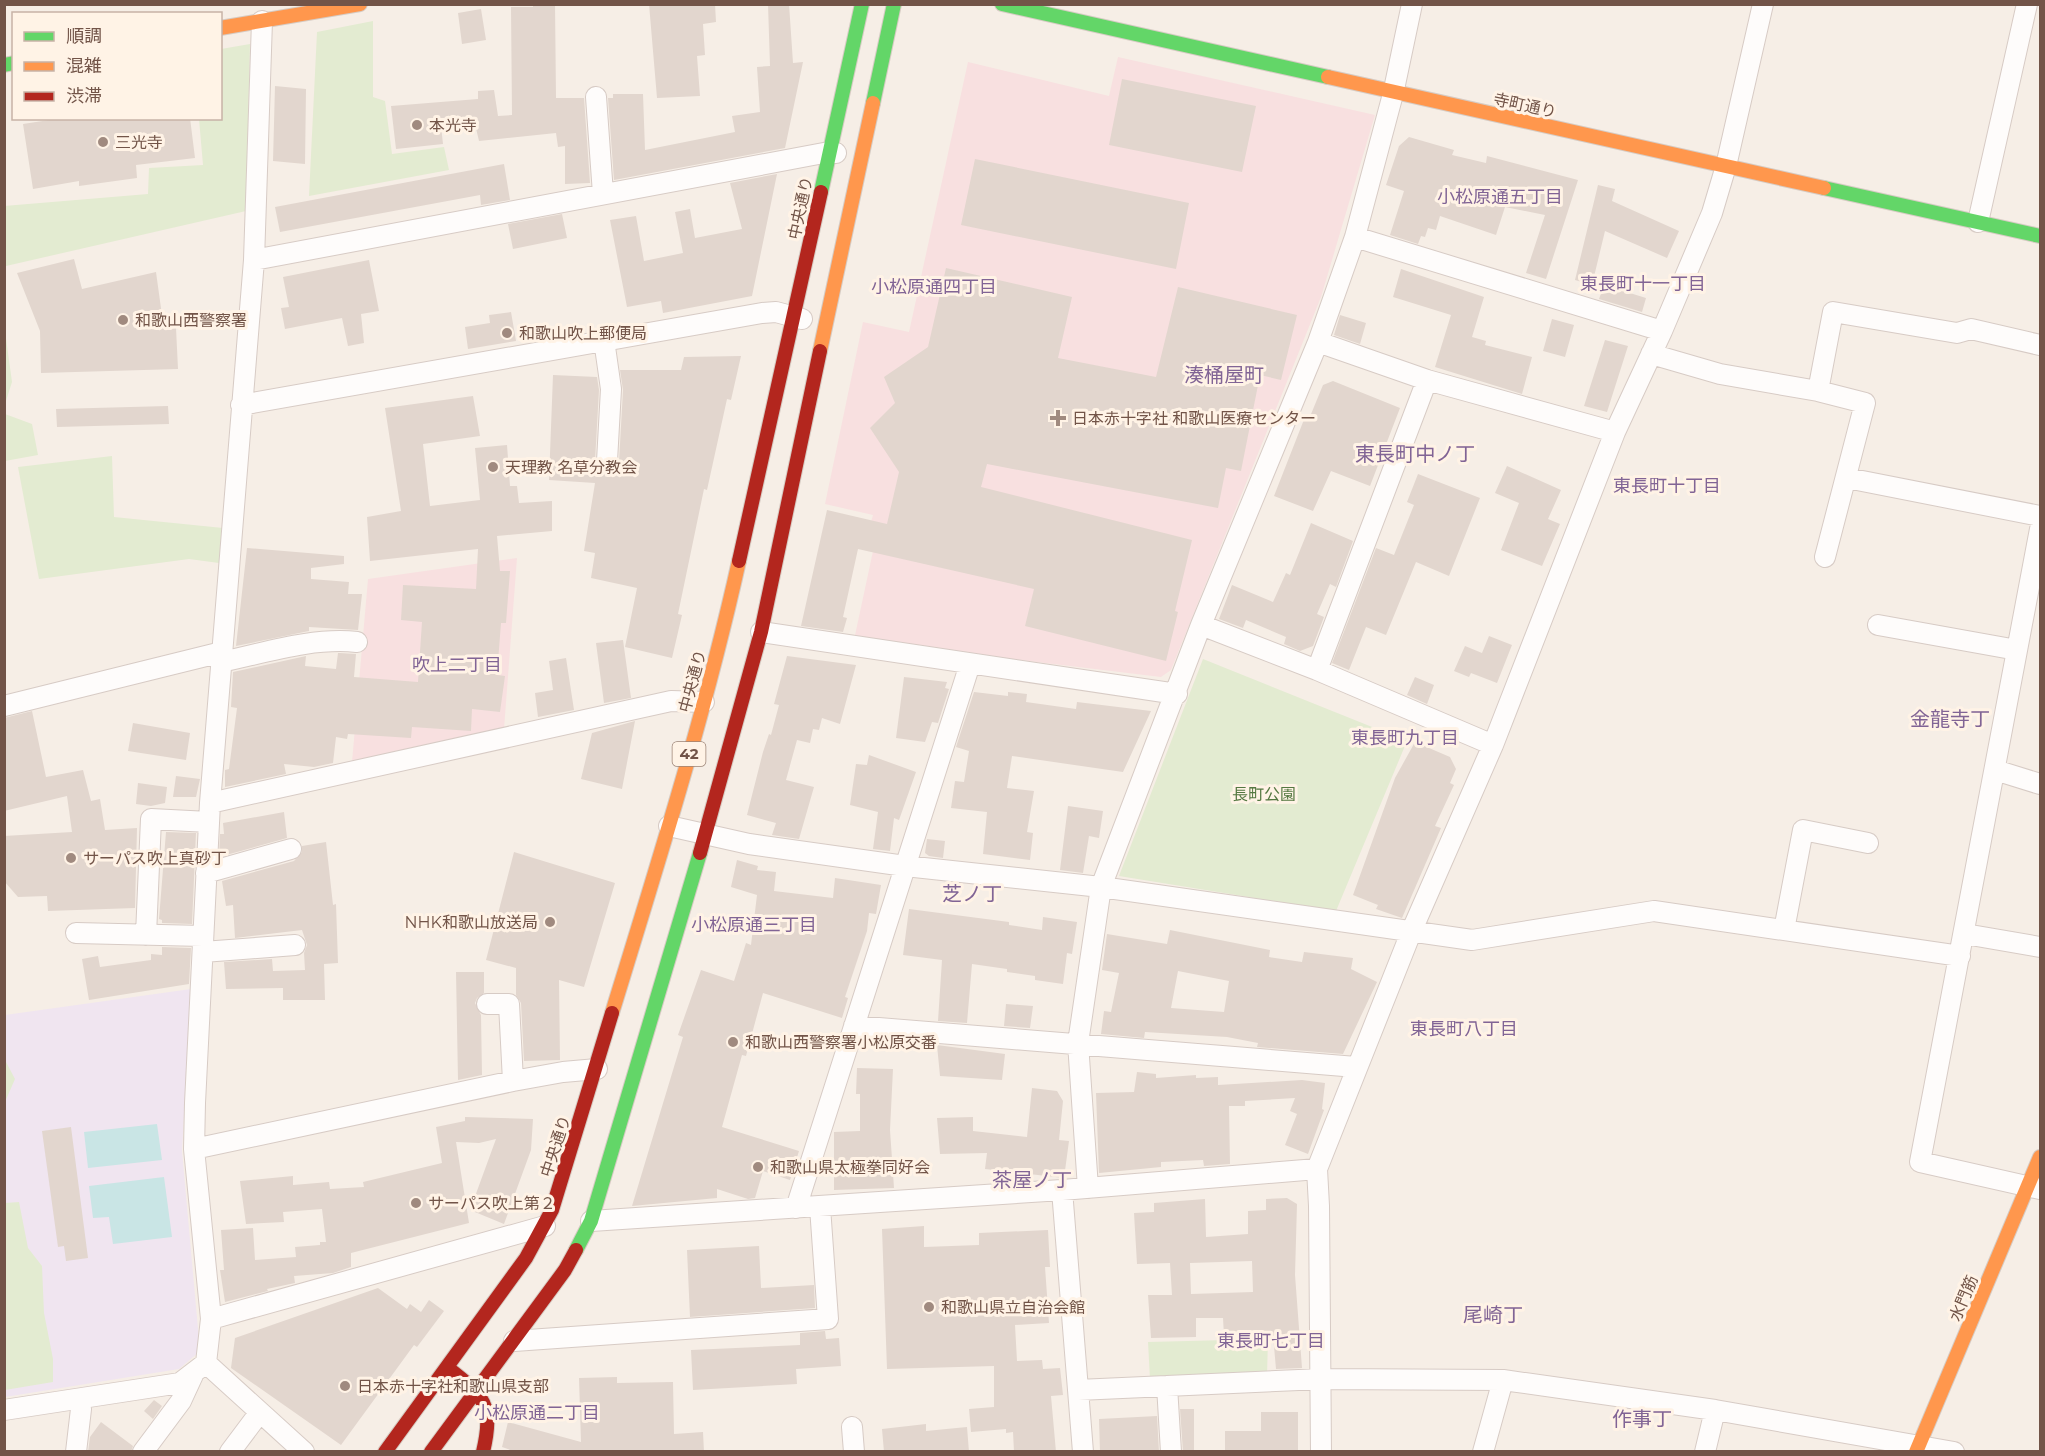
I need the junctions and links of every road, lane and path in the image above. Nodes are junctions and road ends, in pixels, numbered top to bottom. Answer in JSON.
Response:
{"nodes":[{"id":1,"x":360,"y":4,"type":"edge"},
{"id":2,"x":862,"y":4,"type":"edge"},
{"id":3,"x":894,"y":4,"type":"edge"},
{"id":4,"x":1002,"y":4,"type":"edge"},
{"id":5,"x":1412,"y":4,"type":"edge"},
{"id":6,"x":1763,"y":4,"type":"edge"},
{"id":7,"x":2027,"y":4,"type":"edge"},
{"id":8,"x":262,"y":21,"type":"junction"},
{"id":9,"x":222,"y":28,"type":"edge"},
{"id":10,"x":1393,"y":94,"type":"junction"},
{"id":11,"x":596,"y":97,"type":"dead end"},
{"id":12,"x":829,"y":152,"type":"junction"},
{"id":13,"x":860,"y":158,"type":"junction"},
{"id":14,"x":1726,"y":166,"type":"junction"},
{"id":15,"x":603,"y":194,"type":"junction"},
{"id":16,"x":1978,"y":222,"type":"junction"},
{"id":17,"x":2040,"y":236,"type":"edge"},
{"id":18,"x":1355,"y":237,"type":"junction"},
{"id":19,"x":254,"y":260,"type":"junction"},
{"id":20,"x":793,"y":316,"type":"junction"},
{"id":21,"x":824,"y":324,"type":"junction"},
{"id":22,"x":1662,"y":332,"type":"junction"},
{"id":23,"x":604,"y":340,"type":"junction"},
{"id":24,"x":1318,"y":342,"type":"junction"},
{"id":25,"x":2040,"y":345,"type":"edge"},
{"id":26,"x":1651,"y":354,"type":"junction"},
{"id":27,"x":1427,"y":380,"type":"junction"},
{"id":28,"x":1818,"y":391,"type":"junction"},
{"id":29,"x":241,"y":405,"type":"junction"},
{"id":30,"x":1615,"y":432,"type":"junction"},
{"id":31,"x":607,"y":461,"type":"dead end"},
{"id":32,"x":1846,"y":478,"type":"junction"},
{"id":33,"x":2040,"y":516,"type":"edge"},
{"id":34,"x":2040,"y":529,"type":"edge"},
{"id":35,"x":1825,"y":557,"type":"dead end"},
{"id":36,"x":2035,"y":593,"type":"edge"},
{"id":37,"x":1202,"y":625,"type":"junction"},
{"id":38,"x":1878,"y":625,"type":"dead end"},
{"id":39,"x":760,"y":632,"type":"junction"},
{"id":40,"x":357,"y":642,"type":"dead end"},
{"id":41,"x":2018,"y":651,"type":"junction"},
{"id":42,"x":221,"y":657,"type":"junction"},
{"id":43,"x":969,"y":664,"type":"junction"},
{"id":44,"x":1317,"y":670,"type":"junction"},
{"id":45,"x":1177,"y":694,"type":"junction"},
{"id":46,"x":704,"y":702,"type":"junction"},
{"id":47,"x":4,"y":705,"type":"edge"},
{"id":48,"x":1493,"y":745,"type":"junction"},
{"id":49,"x":1995,"y":770,"type":"junction"},
{"id":50,"x":2040,"y":784,"type":"edge"},
{"id":51,"x":209,"y":813,"type":"junction"},
{"id":52,"x":669,"y":826,"type":"junction"},
{"id":53,"x":706,"y":834,"type":"junction"},
{"id":54,"x":1868,"y":843,"type":"dead end"},
{"id":55,"x":291,"y":849,"type":"dead end"},
{"id":56,"x":905,"y":866,"type":"junction"},
{"id":57,"x":206,"y":873,"type":"junction"},
{"id":58,"x":1101,"y":887,"type":"junction"},
{"id":59,"x":1412,"y":930,"type":"junction"},
{"id":60,"x":1784,"y":930,"type":"junction"},
{"id":61,"x":76,"y":933,"type":"dead end"},
{"id":62,"x":1965,"y":933,"type":"junction"},
{"id":63,"x":146,"y":934,"type":"junction"},
{"id":64,"x":203,"y":944,"type":"junction"},
{"id":65,"x":295,"y":945,"type":"dead end"},
{"id":66,"x":2040,"y":947,"type":"edge"},
{"id":67,"x":1960,"y":956,"type":"junction"},
{"id":68,"x":487,"y":1004,"type":"dead end"},
{"id":69,"x":854,"y":1026,"type":"junction"},
{"id":70,"x":1078,"y":1043,"type":"junction"},
{"id":71,"x":1356,"y":1067,"type":"junction"},
{"id":72,"x":597,"y":1069,"type":"junction"},
{"id":73,"x":513,"y":1081,"type":"junction"},
{"id":74,"x":194,"y":1149,"type":"junction"},
{"id":75,"x":2040,"y":1157,"type":"edge"},
{"id":76,"x":1317,"y":1169,"type":"junction"},
{"id":77,"x":1088,"y":1188,"type":"junction"},
{"id":78,"x":2034,"y":1188,"type":"edge"},
{"id":79,"x":1062,"y":1190,"type":"junction"},
{"id":80,"x":820,"y":1207,"type":"junction"},
{"id":81,"x":795,"y":1208,"type":"junction"},
{"id":82,"x":591,"y":1221,"type":"junction"},
{"id":83,"x":545,"y":1226,"type":"junction"},
{"id":84,"x":211,"y":1319,"type":"junction"},
{"id":85,"x":514,"y":1341,"type":"junction"},
{"id":86,"x":448,"y":1368,"type":"junction"},
{"id":87,"x":200,"y":1369,"type":"junction"},
{"id":88,"x":1322,"y":1379,"type":"junction"},
{"id":89,"x":1503,"y":1380,"type":"junction"},
{"id":90,"x":1167,"y":1386,"type":"junction"},
{"id":91,"x":477,"y":1390,"type":"junction"},
{"id":92,"x":1078,"y":1390,"type":"junction"},
{"id":93,"x":81,"y":1409,"type":"dead end"},
{"id":94,"x":4,"y":1410,"type":"edge"},
{"id":95,"x":1715,"y":1410,"type":"junction"},
{"id":96,"x":260,"y":1412,"type":"junction"},
{"id":97,"x":852,"y":1426,"type":"dead end"},
{"id":98,"x":1917,"y":1449,"type":"edge"},
{"id":99,"x":76,"y":1452,"type":"edge"},
{"id":100,"x":143,"y":1452,"type":"edge"},
{"id":101,"x":230,"y":1452,"type":"edge"},
{"id":102,"x":304,"y":1452,"type":"edge"},
{"id":103,"x":385,"y":1452,"type":"edge"},
{"id":104,"x":431,"y":1452,"type":"edge"},
{"id":105,"x":483,"y":1452,"type":"edge"},
{"id":106,"x":854,"y":1452,"type":"edge"},
{"id":107,"x":1083,"y":1452,"type":"edge"},
{"id":108,"x":1171,"y":1452,"type":"edge"},
{"id":109,"x":1322,"y":1452,"type":"edge"},
{"id":110,"x":1483,"y":1452,"type":"edge"},
{"id":111,"x":1705,"y":1452,"type":"edge"},
{"id":112,"x":1954,"y":1452,"type":"edge"}],
"edges":[{"from":1,"to":8,"type":"main road"},
{"from":2,"to":12,"type":"main road","name":"中央通り","number":"42"},
{"from":3,"to":13,"type":"main road","number":"42"},
{"from":4,"to":10,"type":"main road","name":"寺町通り"},
{"from":5,"to":10,"type":"street"},
{"from":6,"to":14,"type":"street"},
{"from":7,"to":16,"type":"street"},
{"from":8,"to":9,"type":"main road"},
{"from":8,"to":19,"type":"street"},
{"from":10,"to":14,"type":"main road","name":"寺町通り"},
{"from":10,"to":18,"type":"street"},
{"from":11,"to":15,"type":"street"},
{"from":12,"to":13,"type":"street"},
{"from":12,"to":15,"type":"street"},
{"from":12,"to":20,"type":"main road","name":"中央通り","number":"42"},
{"from":13,"to":21,"type":"main road","number":"42"},
{"from":14,"to":16,"type":"main road","name":"寺町通り"},
{"from":14,"to":22,"type":"street"},
{"from":15,"to":19,"type":"street"},
{"from":16,"to":17,"type":"main road","name":"寺町通り"},
{"from":18,"to":22,"type":"street"},
{"from":18,"to":24,"type":"street"},
{"from":19,"to":29,"type":"street"},
{"from":20,"to":21,"type":"street"},
{"from":20,"to":23,"type":"street"},
{"from":20,"to":46,"type":"main road","name":"中央通り","number":"42"},
{"from":21,"to":39,"type":"main road","number":"42"},
{"from":22,"to":26,"type":"street"},
{"from":23,"to":29,"type":"street"},
{"from":23,"to":31,"type":"street"},
{"from":24,"to":27,"type":"street"},
{"from":24,"to":37,"type":"street"},
{"from":25,"to":28,"type":"street"},
{"from":26,"to":28,"type":"street"},
{"from":26,"to":30,"type":"street"},
{"from":27,"to":30,"type":"street"},
{"from":27,"to":44,"type":"street"},
{"from":28,"to":32,"type":"street"},
{"from":29,"to":42,"type":"street"},
{"from":30,"to":48,"type":"street"},
{"from":32,"to":33,"type":"street"},
{"from":32,"to":35,"type":"street"},
{"from":34,"to":36,"type":"street"},
{"from":36,"to":41,"type":"street"},
{"from":37,"to":44,"type":"street"},
{"from":37,"to":45,"type":"street"},
{"from":38,"to":41,"type":"street"},
{"from":39,"to":43,"type":"street"},
{"from":39,"to":53,"type":"main road","number":"42"},
{"from":40,"to":42,"type":"street"},
{"from":41,"to":49,"type":"street"},
{"from":42,"to":47,"type":"street"},
{"from":42,"to":51,"type":"street"},
{"from":43,"to":45,"type":"street"},
{"from":43,"to":56,"type":"street"},
{"from":44,"to":48,"type":"street"},
{"from":45,"to":58,"type":"street"},
{"from":46,"to":51,"type":"street"},
{"from":46,"to":52,"type":"main road","name":"中央通り","number":"42"},
{"from":48,"to":59,"type":"street"},
{"from":49,"to":50,"type":"street"},
{"from":49,"to":62,"type":"street"},
{"from":51,"to":57,"type":"street"},
{"from":51,"to":63,"type":"street"},
{"from":52,"to":53,"type":"street"},
{"from":52,"to":72,"type":"main road","name":"中央通り","number":"42"},
{"from":53,"to":56,"type":"street"},
{"from":53,"to":82,"type":"main road","number":"42"},
{"from":54,"to":60,"type":"street"},
{"from":55,"to":57,"type":"street"},
{"from":56,"to":58,"type":"street"},
{"from":56,"to":69,"type":"street"},
{"from":57,"to":64,"type":"street"},
{"from":58,"to":59,"type":"street"},
{"from":58,"to":70,"type":"street"},
{"from":59,"to":60,"type":"street"},
{"from":59,"to":71,"type":"street"},
{"from":60,"to":67,"type":"street"},
{"from":61,"to":63,"type":"street"},
{"from":62,"to":66,"type":"street"},
{"from":62,"to":67,"type":"street"},
{"from":63,"to":64,"type":"street"},
{"from":64,"to":65,"type":"street"},
{"from":64,"to":74,"type":"street"},
{"from":67,"to":78,"type":"street"},
{"from":68,"to":73,"type":"street"},
{"from":69,"to":70,"type":"street"},
{"from":69,"to":81,"type":"street"},
{"from":70,"to":71,"type":"street"},
{"from":70,"to":77,"type":"street"},
{"from":71,"to":76,"type":"street"},
{"from":72,"to":73,"type":"street"},
{"from":72,"to":83,"type":"main road","name":"中央通り","number":"42"},
{"from":73,"to":74,"type":"street"},
{"from":74,"to":84,"type":"street"},
{"from":75,"to":78,"type":"main road","name":"水門筋"},
{"from":76,"to":77,"type":"street"},
{"from":76,"to":88,"type":"street"},
{"from":77,"to":79,"type":"street"},
{"from":78,"to":98,"type":"main road","name":"水門筋"},
{"from":79,"to":80,"type":"street"},
{"from":79,"to":92,"type":"street"},
{"from":80,"to":81,"type":"street"},
{"from":80,"to":85,"type":"street"},
{"from":81,"to":82,"type":"street"},
{"from":82,"to":85,"type":"main road","number":"42"},
{"from":83,"to":84,"type":"street"},
{"from":83,"to":86,"type":"main road","name":"中央通り","number":"42"},
{"from":84,"to":87,"type":"street"},
{"from":85,"to":91,"type":"main road","number":"42"},
{"from":86,"to":91,"type":"main road"},
{"from":86,"to":103,"type":"main road","name":"中央通り","number":"42"},
{"from":87,"to":94,"type":"street"},
{"from":87,"to":96,"type":"street"},
{"from":87,"to":100,"type":"street"},
{"from":88,"to":89,"type":"street"},
{"from":88,"to":90,"type":"street"},
{"from":88,"to":109,"type":"street"},
{"from":89,"to":95,"type":"street"},
{"from":89,"to":110,"type":"street"},
{"from":90,"to":92,"type":"street"},
{"from":90,"to":108,"type":"street"},
{"from":91,"to":104,"type":"main road","number":"42"},
{"from":91,"to":105,"type":"main road"},
{"from":92,"to":107,"type":"street"},
{"from":93,"to":99,"type":"street"},
{"from":95,"to":98,"type":"street"},
{"from":95,"to":111,"type":"street"},
{"from":96,"to":101,"type":"street"},
{"from":96,"to":102,"type":"street"},
{"from":97,"to":106,"type":"street"},
{"from":98,"to":112,"type":"street"}]}
